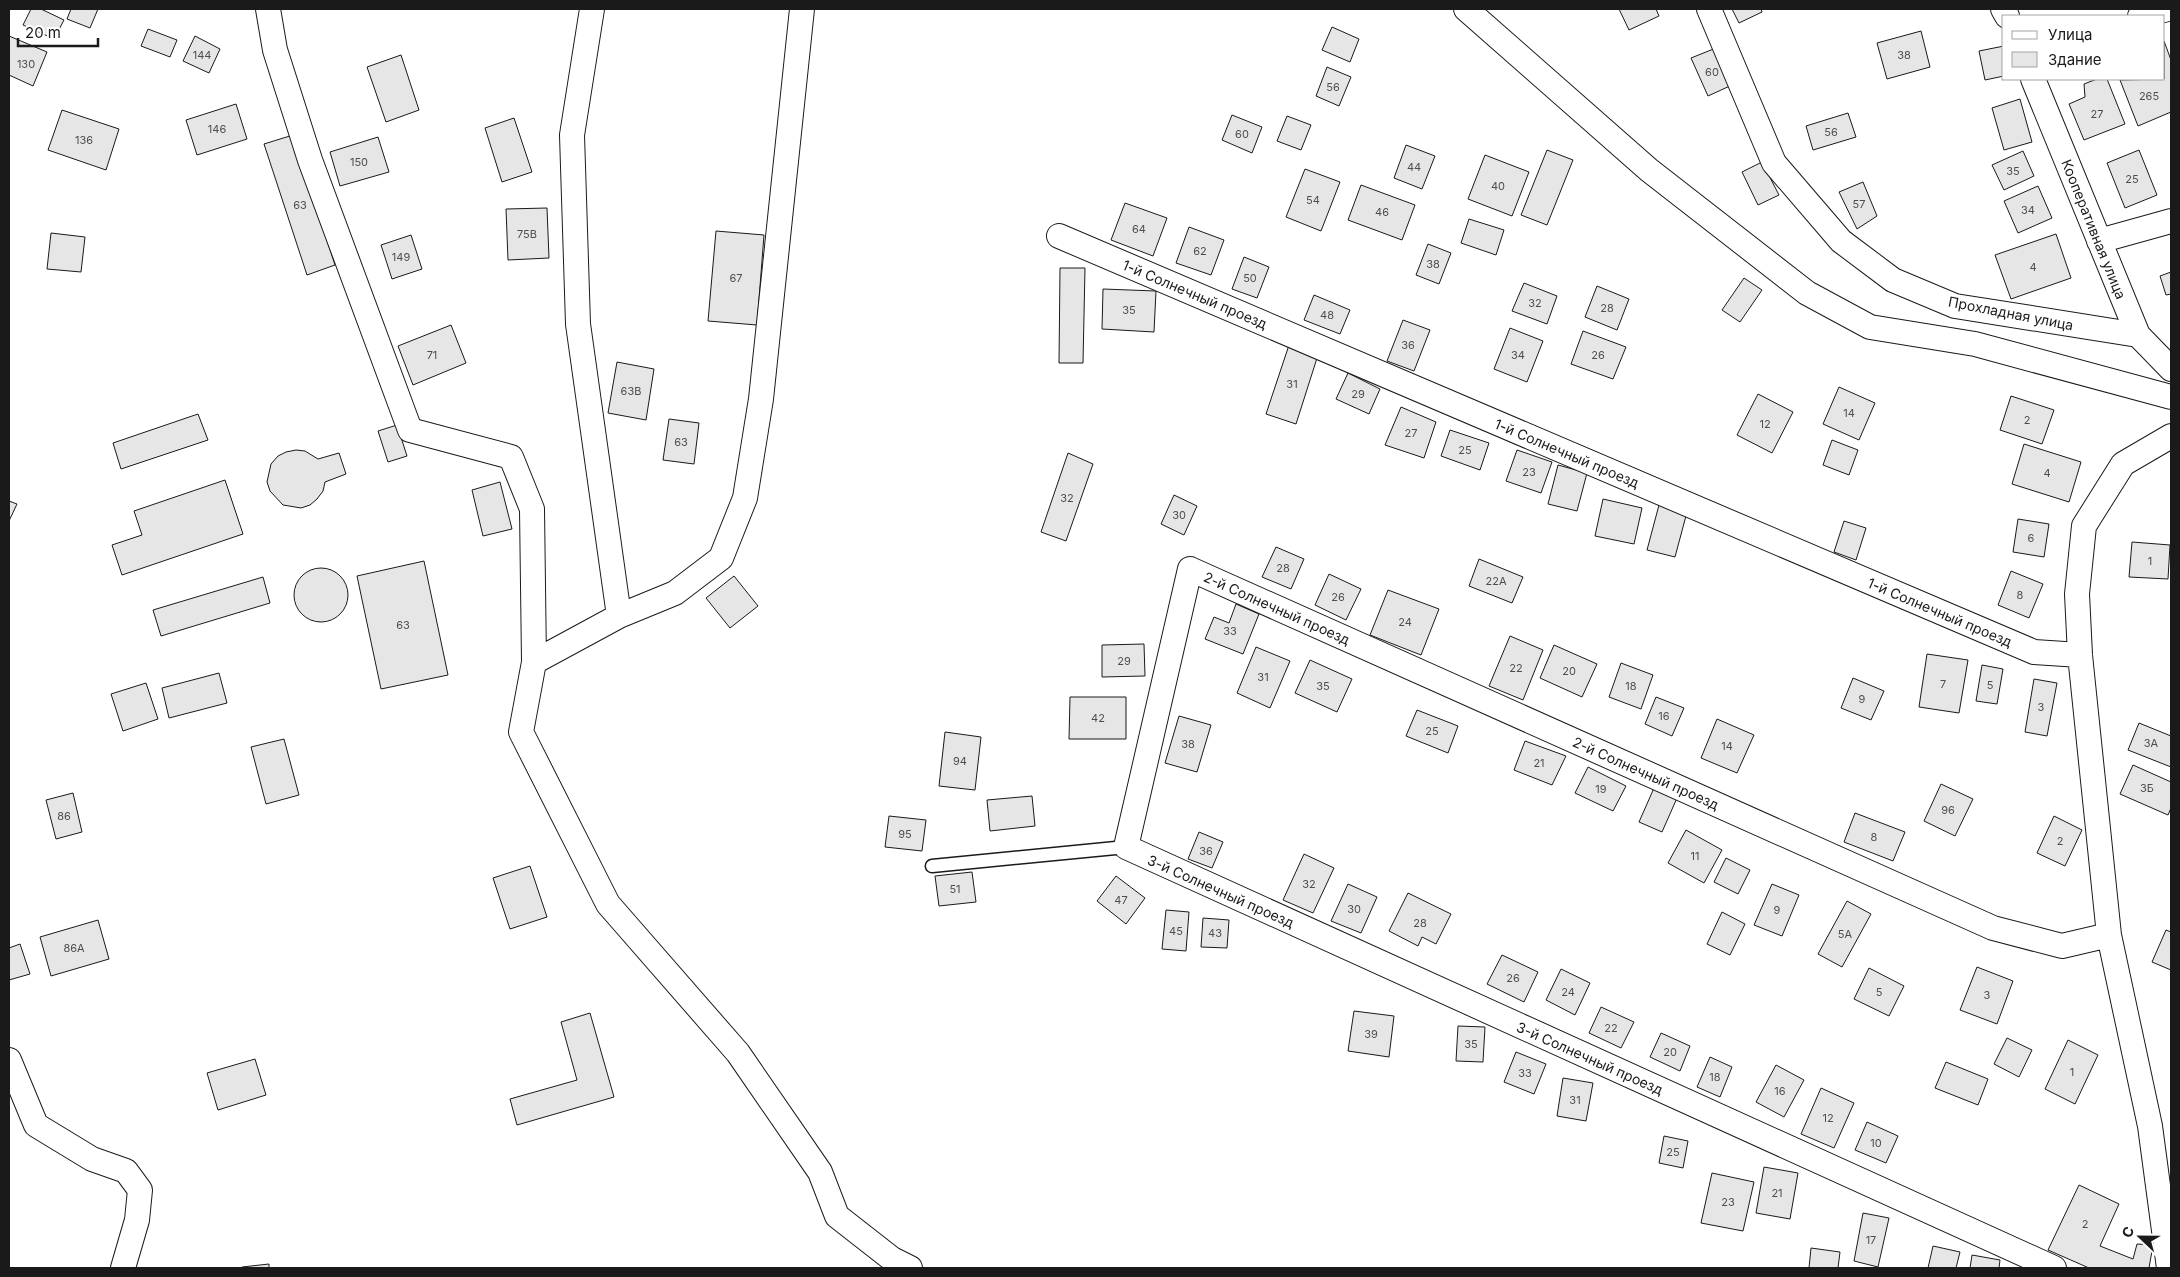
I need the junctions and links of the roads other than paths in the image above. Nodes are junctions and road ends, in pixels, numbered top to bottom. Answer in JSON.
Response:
{"nodes":[{"id":1,"x":268,"y":9,"type":"edge"},
{"id":2,"x":592,"y":9,"type":"edge"},
{"id":3,"x":802,"y":9,"type":"edge"},
{"id":4,"x":1466,"y":9,"type":"edge"},
{"id":5,"x":1709,"y":9,"type":"edge"},
{"id":6,"x":2168,"y":9,"type":"edge"},
{"id":7,"x":2144,"y":15,"type":"edge"},
{"id":8,"x":2033,"y":80,"type":"edge"},
{"id":9,"x":2171,"y":221,"type":"edge"},
{"id":10,"x":1059,"y":236,"type":"dead end"},
{"id":11,"x":2099,"y":241,"type":"junction"},
{"id":12,"x":2138,"y":335,"type":"junction"},
{"id":13,"x":2171,"y":369,"type":"edge"},
{"id":14,"x":2171,"y":397,"type":"edge"},
{"id":15,"x":2171,"y":436,"type":"edge"},
{"id":16,"x":619,"y":616,"type":"junction"},
{"id":17,"x":2080,"y":655,"type":"junction"},
{"id":18,"x":534,"y":662,"type":"junction"},
{"id":19,"x":1126,"y":847,"type":"junction"},
{"id":20,"x":932,"y":866,"type":"dead end"},
{"id":21,"x":2109,"y":935,"type":"junction"},
{"id":22,"x":9,"y":1060,"type":"edge"},
{"id":23,"x":123,"y":1268,"type":"edge"},
{"id":24,"x":910,"y":1268,"type":"edge"},
{"id":25,"x":2054,"y":1268,"type":"edge"},
{"id":26,"x":2169,"y":1268,"type":"edge"}],
"edges":[{"from":1,"to":18,"type":"street"},
{"from":2,"to":16,"type":"street"},
{"from":3,"to":16,"type":"street"},
{"from":4,"to":14,"type":"street"},
{"from":5,"to":12,"type":"street","name":"Прохладная улица"},
{"from":6,"to":7,"type":"street"},
{"from":8,"to":11,"type":"street","name":"Кооперативная улица"},
{"from":9,"to":11,"type":"street"},
{"from":10,"to":17,"type":"street","name":"1-й Солнечный проезд"},
{"from":11,"to":12,"type":"street","name":"Кооперативная улица"},
{"from":12,"to":13,"type":"street","name":"Кооперативная улица"},
{"from":15,"to":17,"type":"street"},
{"from":16,"to":18,"type":"street"},
{"from":17,"to":21,"type":"street"},
{"from":18,"to":24,"type":"street"},
{"from":19,"to":20,"type":"lane"},
{"from":19,"to":21,"type":"street","name":"2-й Солнечный проезд"},
{"from":19,"to":25,"type":"street","name":"3-й Солнечный проезд"},
{"from":21,"to":26,"type":"street"},
{"from":22,"to":23,"type":"street"}]}
